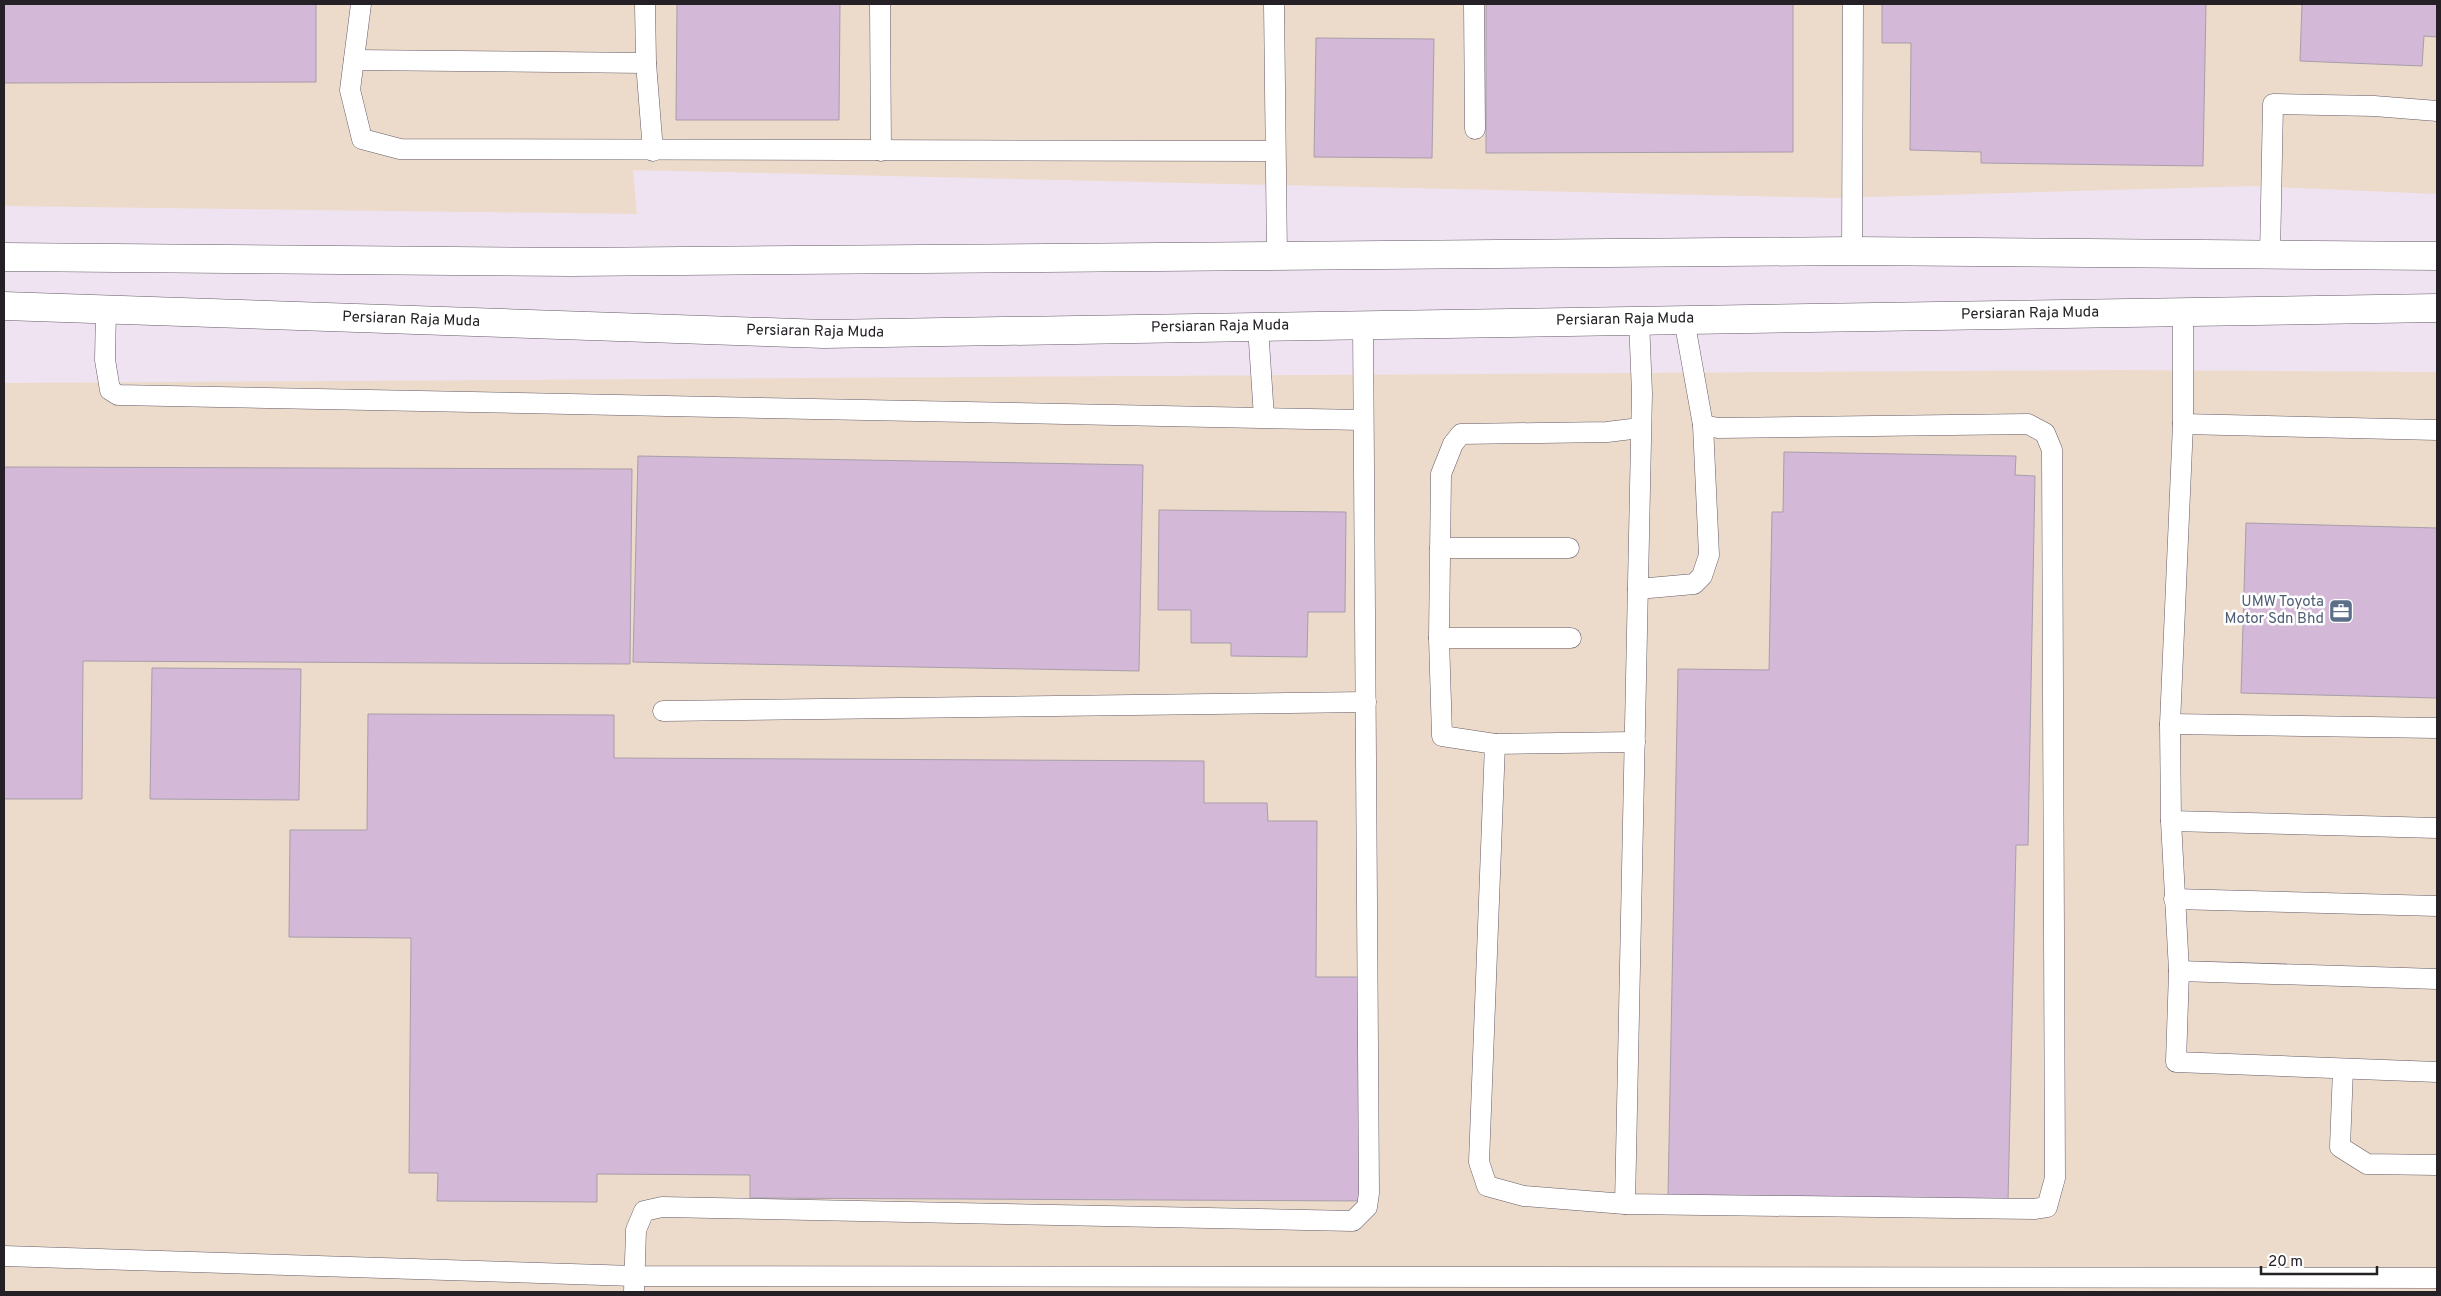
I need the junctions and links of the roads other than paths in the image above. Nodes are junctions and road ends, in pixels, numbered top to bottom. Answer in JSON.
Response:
{"nodes":[{"id":1,"x":361,"y":4,"type":"edge"},
{"id":2,"x":645,"y":4,"type":"edge"},
{"id":3,"x":880,"y":4,"type":"edge"},
{"id":4,"x":1274,"y":4,"type":"edge"},
{"id":5,"x":1474,"y":4,"type":"edge"},
{"id":6,"x":1853,"y":4,"type":"edge"},
{"id":7,"x":354,"y":60,"type":"junction"},
{"id":8,"x":646,"y":63,"type":"junction"},
{"id":9,"x":2437,"y":111,"type":"edge"},
{"id":10,"x":1475,"y":129,"type":"dead end"},
{"id":11,"x":653,"y":151,"type":"junction"},
{"id":12,"x":880,"y":151,"type":"junction"},
{"id":13,"x":1276,"y":152,"type":"junction"},
{"id":14,"x":1852,"y":251,"type":"junction"},
{"id":15,"x":2270,"y":255,"type":"junction"},
{"id":16,"x":4,"y":256,"type":"edge"},
{"id":17,"x":1276,"y":256,"type":"junction"},
{"id":18,"x":2437,"y":256,"type":"edge"},
{"id":19,"x":4,"y":306,"type":"edge"},
{"id":20,"x":2437,"y":308,"type":"edge"},
{"id":21,"x":106,"y":309,"type":"junction"},
{"id":22,"x":2183,"y":312,"type":"junction"},
{"id":23,"x":1684,"y":319,"type":"junction"},
{"id":24,"x":1639,"y":320,"type":"junction"},
{"id":25,"x":1363,"y":325,"type":"junction"},
{"id":26,"x":1258,"y":326,"type":"junction"},
{"id":27,"x":1264,"y":417,"type":"junction"},
{"id":28,"x":1363,"y":420,"type":"junction"},
{"id":29,"x":2183,"y":424,"type":"junction"},
{"id":30,"x":1703,"y":425,"type":"junction"},
{"id":31,"x":1640,"y":428,"type":"junction"},
{"id":32,"x":2437,"y":430,"type":"edge"},
{"id":33,"x":1440,"y":548,"type":"junction"},
{"id":34,"x":1569,"y":548,"type":"dead end"},
{"id":35,"x":1638,"y":589,"type":"junction"},
{"id":36,"x":1439,"y":638,"type":"junction"},
{"id":37,"x":1571,"y":638,"type":"dead end"},
{"id":38,"x":1366,"y":702,"type":"junction"},
{"id":39,"x":663,"y":711,"type":"dead end"},
{"id":40,"x":2170,"y":724,"type":"junction"},
{"id":41,"x":2437,"y":728,"type":"edge"},
{"id":42,"x":1635,"y":742,"type":"junction"},
{"id":43,"x":1495,"y":744,"type":"junction"},
{"id":44,"x":2171,"y":821,"type":"junction"},
{"id":45,"x":2437,"y":828,"type":"edge"},
{"id":46,"x":2174,"y":899,"type":"junction"},
{"id":47,"x":2437,"y":906,"type":"edge"},
{"id":48,"x":2179,"y":971,"type":"junction"},
{"id":49,"x":2437,"y":979,"type":"edge"},
{"id":50,"x":2342,"y":1069,"type":"junction"},
{"id":51,"x":2437,"y":1072,"type":"edge"},
{"id":52,"x":2437,"y":1165,"type":"edge"},
{"id":53,"x":1625,"y":1204,"type":"junction"},
{"id":54,"x":4,"y":1256,"type":"edge"},
{"id":55,"x":2437,"y":1278,"type":"edge"},
{"id":56,"x":634,"y":1284,"type":"edge"}],
"edges":[{"from":1,"to":7,"type":"lane"},
{"from":2,"to":8,"type":"lane"},
{"from":3,"to":12,"type":"lane"},
{"from":4,"to":13,"type":"lane"},
{"from":5,"to":10,"type":"lane"},
{"from":6,"to":14,"type":"lane"},
{"from":7,"to":8,"type":"lane"},
{"from":7,"to":11,"type":"lane"},
{"from":8,"to":11,"type":"lane"},
{"from":9,"to":15,"type":"lane"},
{"from":11,"to":12,"type":"lane"},
{"from":12,"to":13,"type":"lane"},
{"from":13,"to":17,"type":"lane"},
{"from":14,"to":15,"type":"main road"},
{"from":14,"to":17,"type":"main road"},
{"from":15,"to":18,"type":"main road"},
{"from":16,"to":17,"type":"main road"},
{"from":19,"to":21,"type":"main road","name":"Persiaran Raja Muda"},
{"from":20,"to":22,"type":"main road","name":"Persiaran Raja Muda"},
{"from":21,"to":26,"type":"main road","name":"Persiaran Raja Muda"},
{"from":21,"to":27,"type":"lane"},
{"from":22,"to":23,"type":"main road","name":"Persiaran Raja Muda"},
{"from":22,"to":29,"type":"lane"},
{"from":23,"to":24,"type":"main road","name":"Persiaran Raja Muda"},
{"from":23,"to":30,"type":"lane"},
{"from":24,"to":25,"type":"main road","name":"Persiaran Raja Muda"},
{"from":24,"to":31,"type":"lane"},
{"from":25,"to":26,"type":"main road","name":"Persiaran Raja Muda"},
{"from":25,"to":28,"type":"lane"},
{"from":26,"to":27,"type":"lane"},
{"from":27,"to":28,"type":"lane"},
{"from":28,"to":38,"type":"lane"},
{"from":29,"to":32,"type":"lane"},
{"from":29,"to":40,"type":"lane"},
{"from":30,"to":35,"type":"lane"},
{"from":30,"to":53,"type":"lane"},
{"from":31,"to":33,"type":"lane"},
{"from":31,"to":35,"type":"lane"},
{"from":33,"to":34,"type":"lane"},
{"from":33,"to":36,"type":"lane"},
{"from":35,"to":42,"type":"lane"},
{"from":36,"to":37,"type":"lane"},
{"from":36,"to":43,"type":"lane"},
{"from":38,"to":39,"type":"lane"},
{"from":38,"to":56,"type":"lane"},
{"from":40,"to":41,"type":"lane"},
{"from":40,"to":44,"type":"lane"},
{"from":42,"to":43,"type":"lane"},
{"from":42,"to":53,"type":"lane"},
{"from":43,"to":53,"type":"lane"},
{"from":44,"to":45,"type":"lane"},
{"from":44,"to":46,"type":"lane"},
{"from":46,"to":47,"type":"lane"},
{"from":46,"to":48,"type":"lane"},
{"from":48,"to":49,"type":"lane"},
{"from":48,"to":50,"type":"lane"},
{"from":50,"to":51,"type":"lane"},
{"from":50,"to":52,"type":"lane"},
{"from":54,"to":56,"type":"lane"},
{"from":55,"to":56,"type":"lane"}]}
